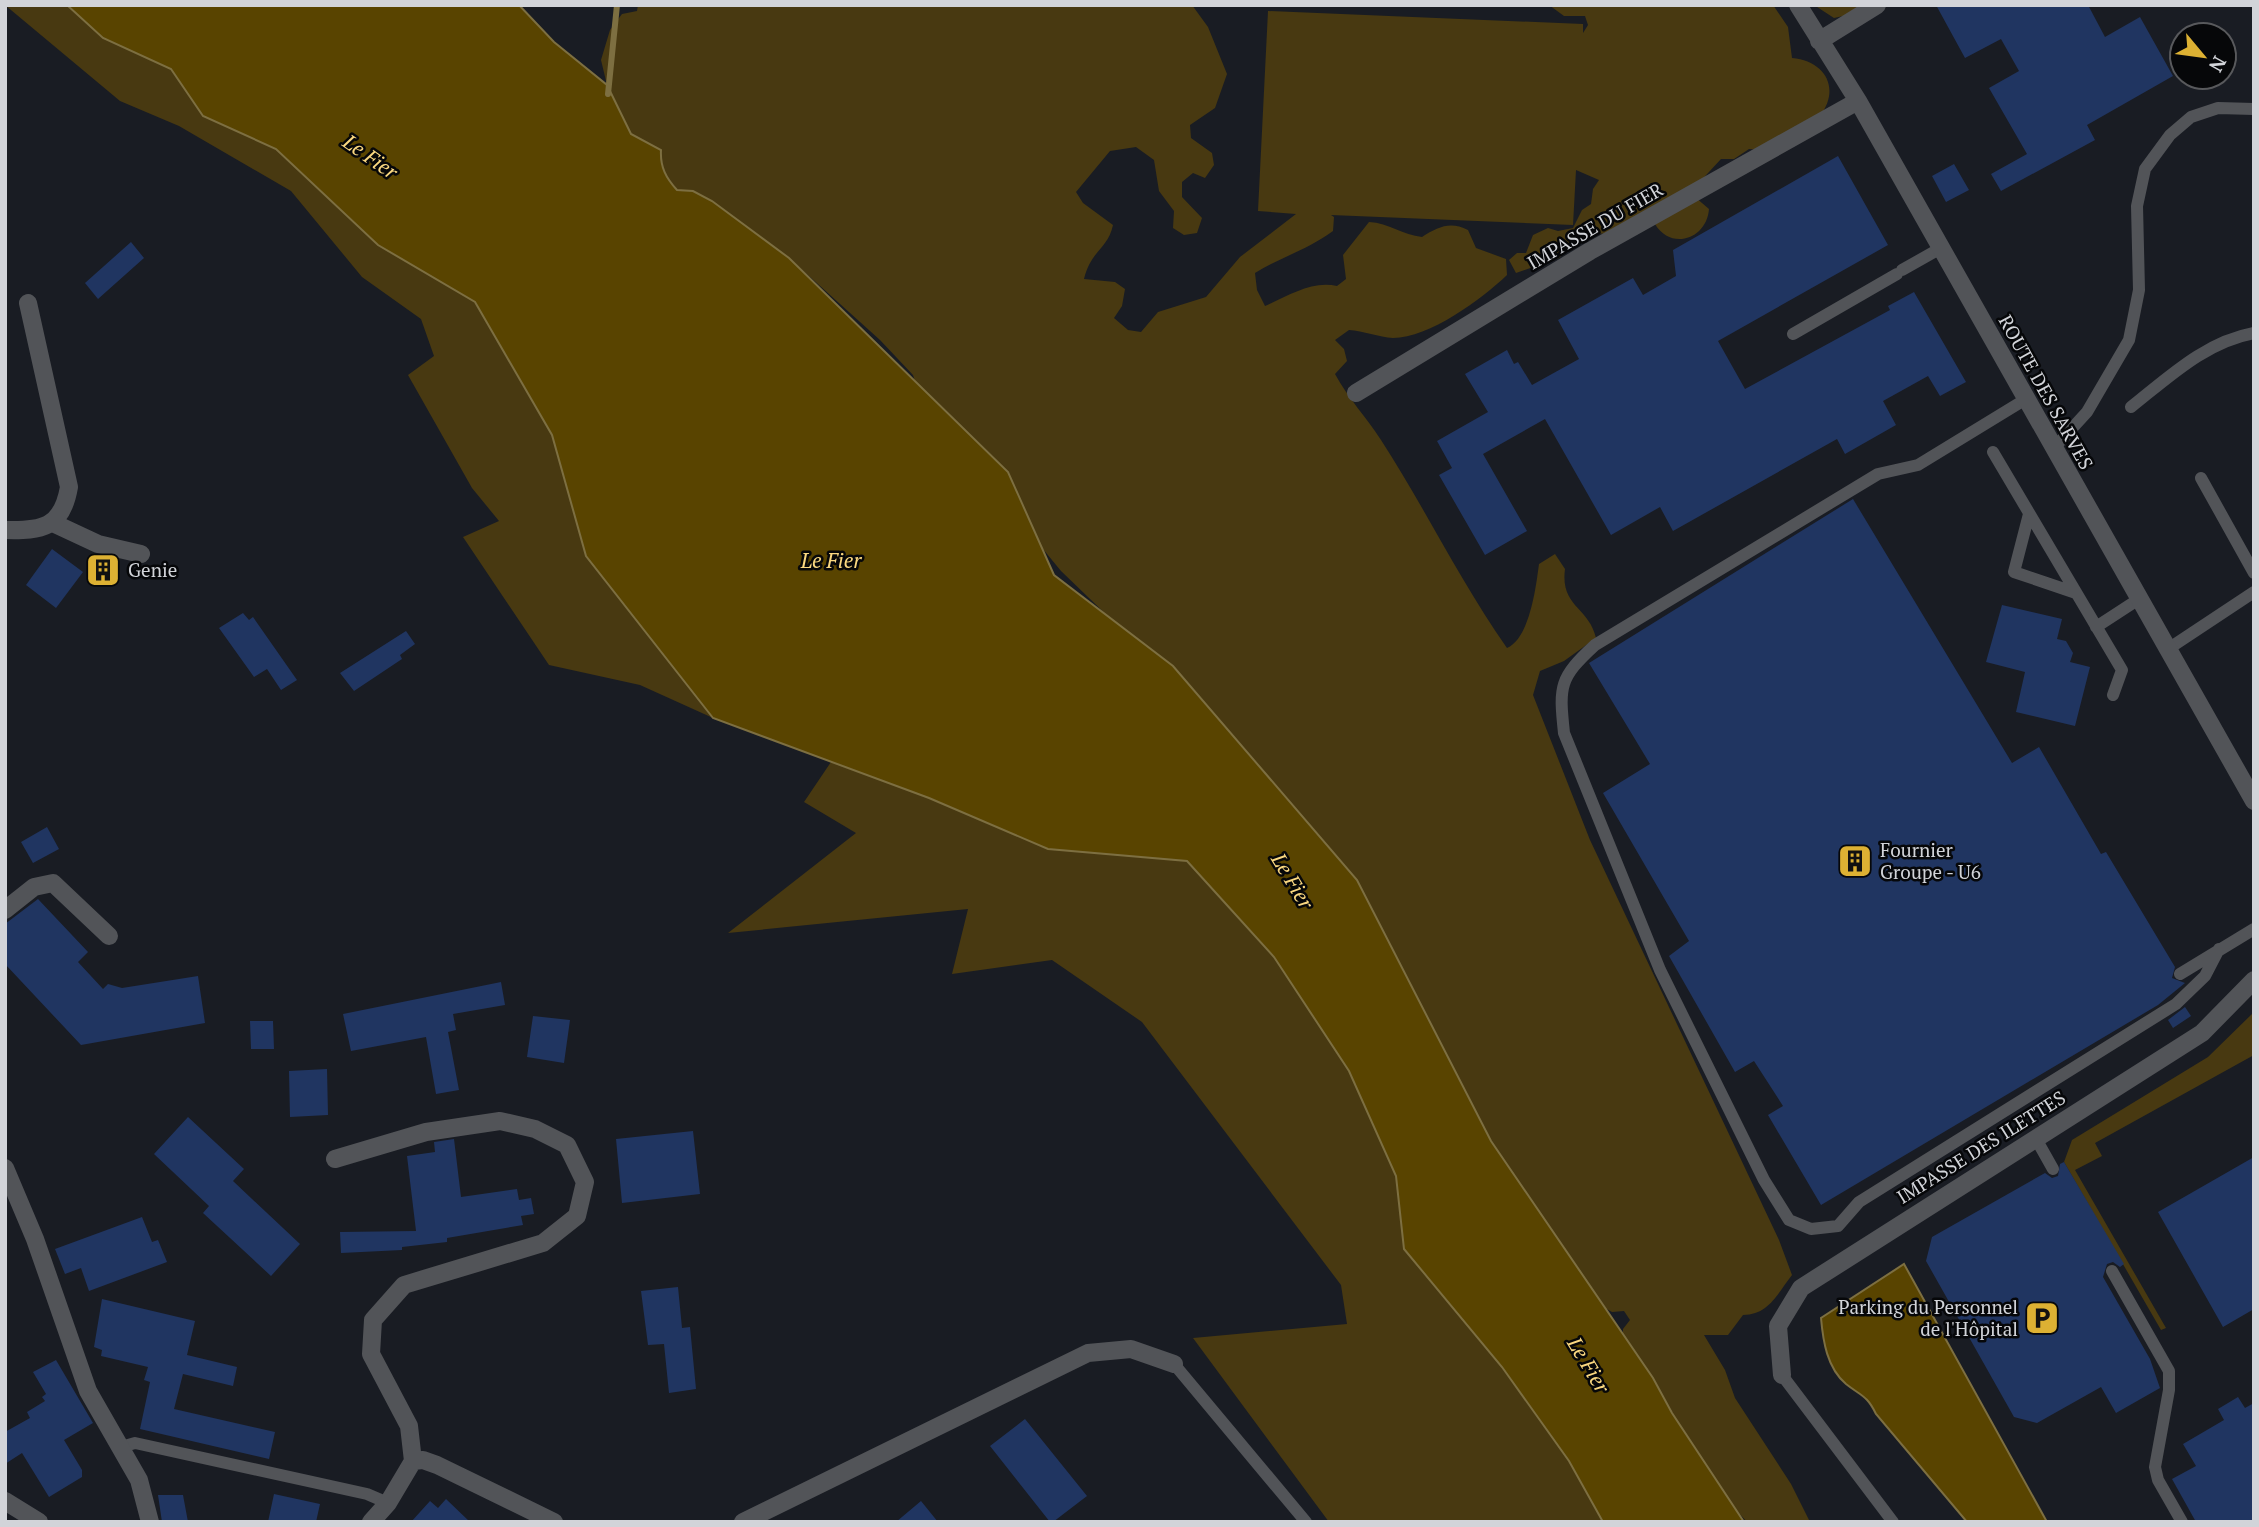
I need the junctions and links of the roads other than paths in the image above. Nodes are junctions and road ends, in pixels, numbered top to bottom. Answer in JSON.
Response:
{"nodes":[{"id":1,"x":1798,"y":5,"type":"edge"},
{"id":2,"x":1877,"y":5,"type":"edge"},
{"id":3,"x":1819,"y":41,"type":"junction"},
{"id":4,"x":1858,"y":101,"type":"junction"},
{"id":5,"x":2254,"y":109,"type":"edge"},
{"id":6,"x":1941,"y":248,"type":"junction"},
{"id":7,"x":28,"y":303,"type":"dead end"},
{"id":8,"x":2254,"y":333,"type":"edge"},
{"id":9,"x":1793,"y":334,"type":"dead end"},
{"id":10,"x":1356,"y":393,"type":"dead end"},
{"id":11,"x":2026,"y":399,"type":"junction"},
{"id":12,"x":2131,"y":407,"type":"dead end"},
{"id":13,"x":2053,"y":448,"type":"junction"},
{"id":14,"x":1993,"y":452,"type":"dead end"},
{"id":15,"x":2201,"y":478,"type":"dead end"},
{"id":16,"x":2029,"y":514,"type":"junction"},
{"id":17,"x":53,"y":523,"type":"junction"},
{"id":18,"x":5,"y":530,"type":"edge"},
{"id":19,"x":141,"y":554,"type":"dead end"},
{"id":20,"x":2254,"y":573,"type":"edge"},
{"id":21,"x":2254,"y":592,"type":"edge"},
{"id":22,"x":2076,"y":593,"type":"junction"},
{"id":23,"x":2139,"y":599,"type":"junction"},
{"id":24,"x":2096,"y":627,"type":"junction"},
{"id":25,"x":2168,"y":649,"type":"junction"},
{"id":26,"x":2113,"y":695,"type":"dead end"},
{"id":27,"x":2254,"y":801,"type":"edge"},
{"id":28,"x":5,"y":910,"type":"edge"},
{"id":29,"x":2254,"y":929,"type":"edge"},
{"id":30,"x":109,"y":936,"type":"dead end"},
{"id":31,"x":2219,"y":949,"type":"junction"},
{"id":32,"x":2180,"y":974,"type":"dead end"},
{"id":33,"x":2254,"y":980,"type":"edge"},
{"id":34,"x":2035,"y":1138,"type":"junction"},
{"id":35,"x":335,"y":1159,"type":"dead end"},
{"id":36,"x":5,"y":1167,"type":"edge"},
{"id":37,"x":2053,"y":1168,"type":"dead end"},
{"id":38,"x":2112,"y":1271,"type":"dead end"},
{"id":39,"x":1174,"y":1364,"type":"joint"},
{"id":40,"x":1782,"y":1375,"type":"joint"},
{"id":41,"x":121,"y":1447,"type":"junction"},
{"id":42,"x":413,"y":1461,"type":"junction"},
{"id":43,"x":5,"y":1501,"type":"edge"},
{"id":44,"x":388,"y":1503,"type":"junction"},
{"id":45,"x":372,"y":1521,"type":"edge"},
{"id":46,"x":38,"y":1522,"type":"edge"},
{"id":47,"x":150,"y":1522,"type":"edge"},
{"id":48,"x":554,"y":1522,"type":"edge"},
{"id":49,"x":743,"y":1522,"type":"edge"},
{"id":50,"x":1306,"y":1522,"type":"edge"},
{"id":51,"x":1893,"y":1522,"type":"edge"},
{"id":52,"x":2182,"y":1522,"type":"edge"}],
"edges":[{"from":1,"to":3,"type":"street","name":"ROUTE DES SARVES"},
{"from":2,"to":3,"type":"street"},
{"from":3,"to":4,"type":"street","name":"ROUTE DES SARVES"},
{"from":4,"to":6,"type":"street","name":"ROUTE DES SARVES"},
{"from":4,"to":10,"type":"street","name":"IMPASSE DU FIER"},
{"from":5,"to":13,"type":"lane"},
{"from":6,"to":9,"type":"lane"},
{"from":6,"to":11,"type":"street","name":"ROUTE DES SARVES"},
{"from":7,"to":17,"type":"street"},
{"from":8,"to":12,"type":"lane"},
{"from":11,"to":13,"type":"street","name":"ROUTE DES SARVES"},
{"from":11,"to":31,"type":"lane"},
{"from":13,"to":23,"type":"street","name":"ROUTE DES SARVES"},
{"from":14,"to":16,"type":"lane"},
{"from":15,"to":20,"type":"lane"},
{"from":16,"to":22,"type":"lane"},
{"from":16,"to":22,"type":"lane"},
{"from":17,"to":18,"type":"street"},
{"from":17,"to":19,"type":"street"},
{"from":21,"to":25,"type":"lane"},
{"from":22,"to":24,"type":"lane"},
{"from":23,"to":24,"type":"lane"},
{"from":23,"to":25,"type":"street","name":"ROUTE DES SARVES"},
{"from":24,"to":26,"type":"lane"},
{"from":25,"to":27,"type":"street","name":"ROUTE DES SARVES"},
{"from":28,"to":30,"type":"street"},
{"from":29,"to":31,"type":"lane"},
{"from":31,"to":32,"type":"lane"},
{"from":33,"to":34,"type":"street","name":"IMPASSE DES ILETTES"},
{"from":34,"to":37,"type":"lane"},
{"from":34,"to":40,"type":"street","name":"IMPASSE DES ILETTES"},
{"from":35,"to":42,"type":"street"},
{"from":36,"to":41,"type":"street"},
{"from":38,"to":52,"type":"lane"},
{"from":39,"to":49,"type":"street"},
{"from":39,"to":50,"type":"lane"},
{"from":40,"to":51,"type":"lane"},
{"from":41,"to":44,"type":"lane"},
{"from":41,"to":47,"type":"street"},
{"from":42,"to":44,"type":"street"},
{"from":42,"to":48,"type":"street"},
{"from":43,"to":46,"type":"street"},
{"from":44,"to":45,"type":"street"}]}
